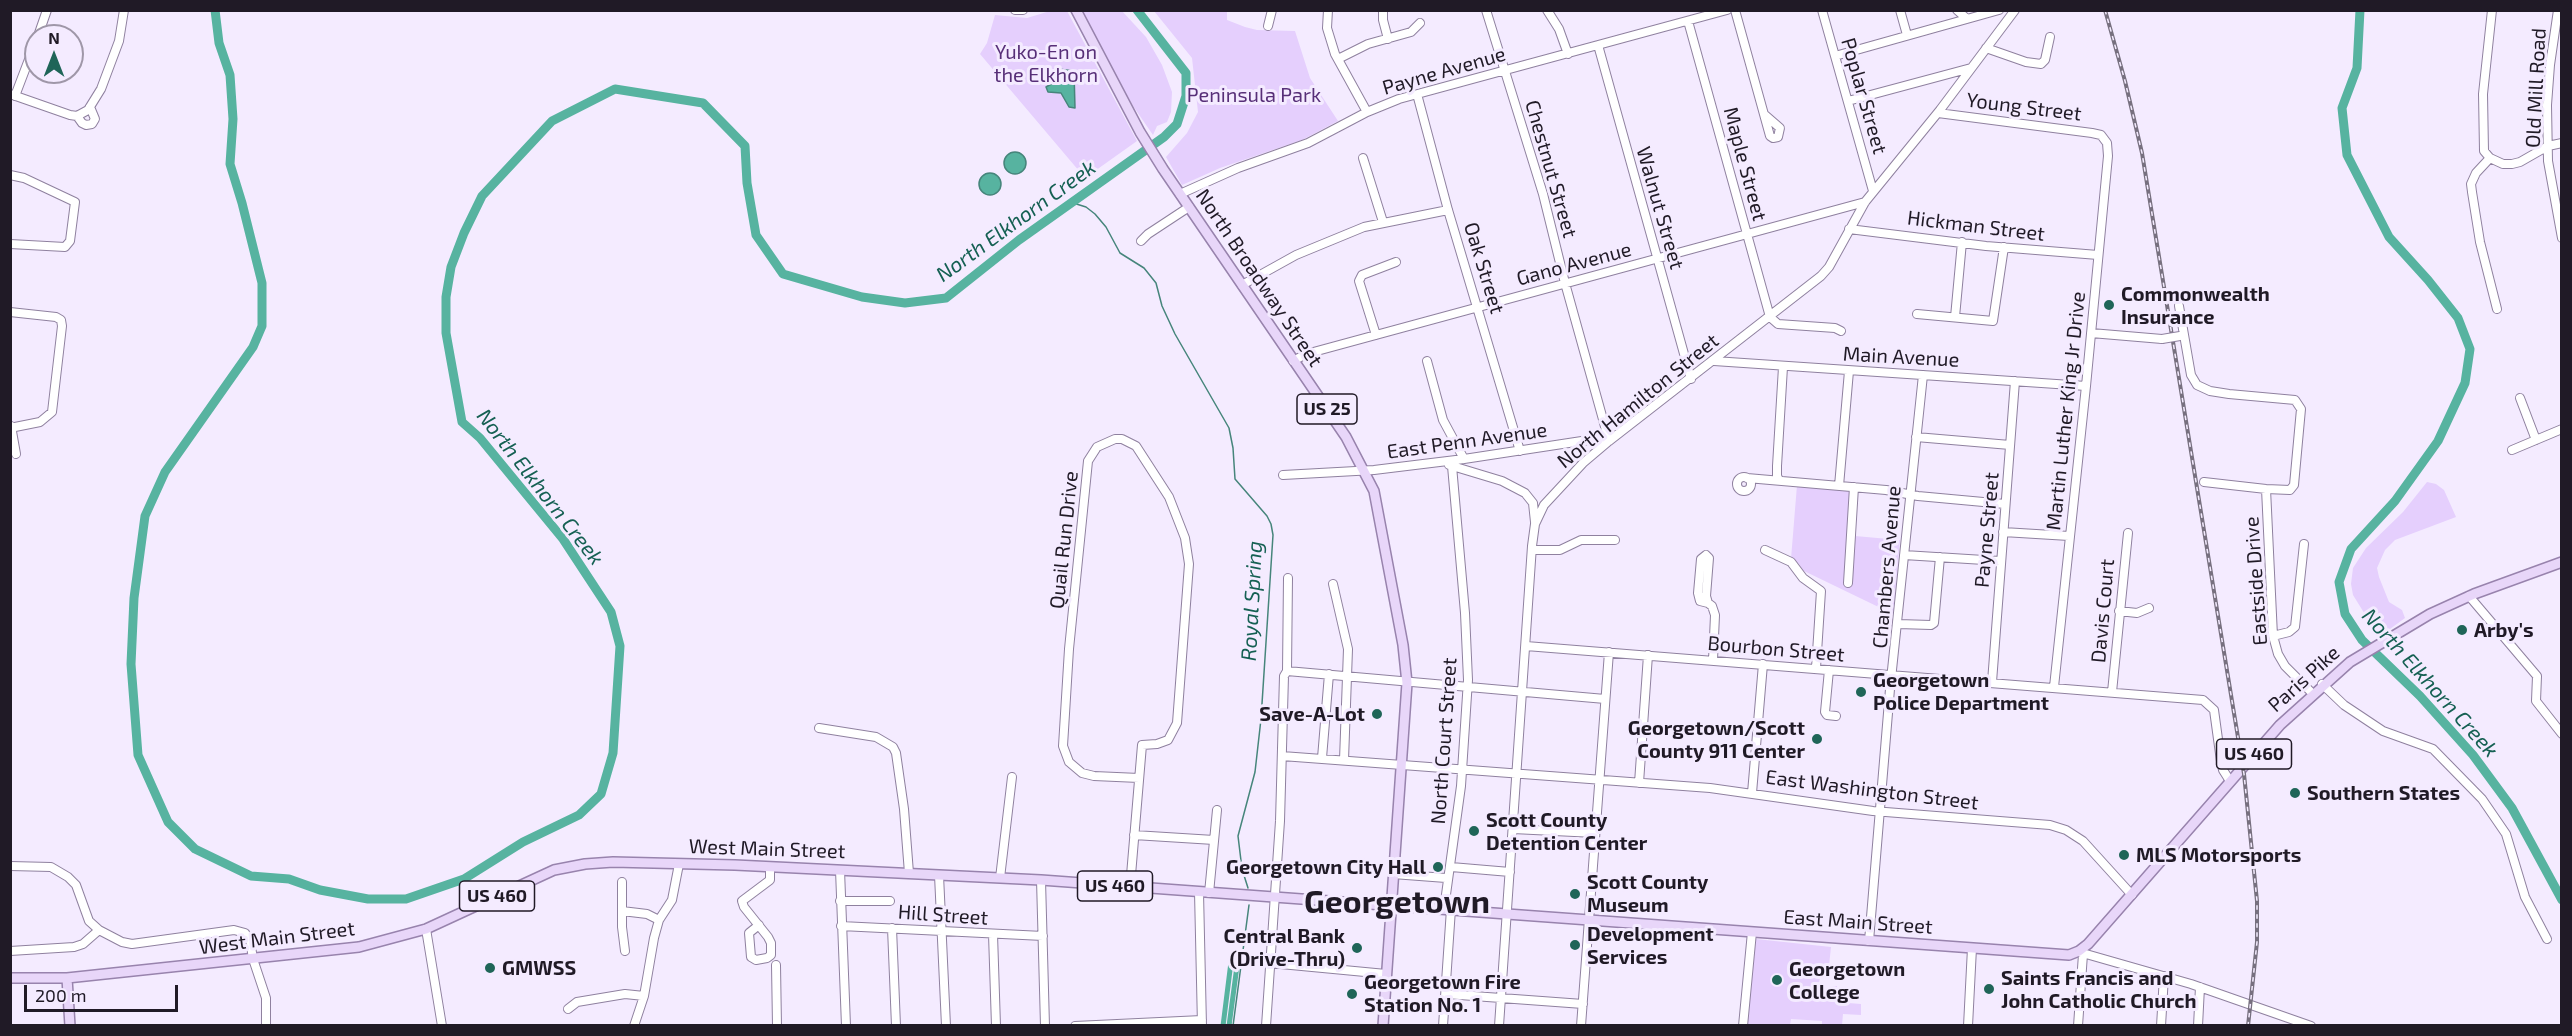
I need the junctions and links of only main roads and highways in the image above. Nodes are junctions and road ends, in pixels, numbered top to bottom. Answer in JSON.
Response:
{"nodes":[{"id":1,"x":1076,"y":10,"type":"edge"},
{"id":2,"x":2562,"y":562,"type":"edge"},
{"id":3,"x":1391,"y":905,"type":"junction"},
{"id":4,"x":2081,"y":953,"type":"joint"},
{"id":5,"x":10,"y":978,"type":"edge"},
{"id":6,"x":67,"y":978,"type":"junction"},
{"id":7,"x":70,"y":1026,"type":"edge"},
{"id":8,"x":1383,"y":1026,"type":"edge"}],
"edges":[{"from":1,"to":3,"type":"main road","name":"North Broadway Street","number":"US 25"},
{"from":2,"to":4,"type":"main road","name":"Paris Pike","number":"US 460"},
{"from":3,"to":4,"type":"main road","name":"East Main Street","number":"US 460"},
{"from":3,"to":6,"type":"main road","name":"West Main Street","number":"US 460"},
{"from":3,"to":8,"type":"main road","number":"US 25"},
{"from":5,"to":6,"type":"main road","number":"US 460"},
{"from":6,"to":7,"type":"main road"}]}
